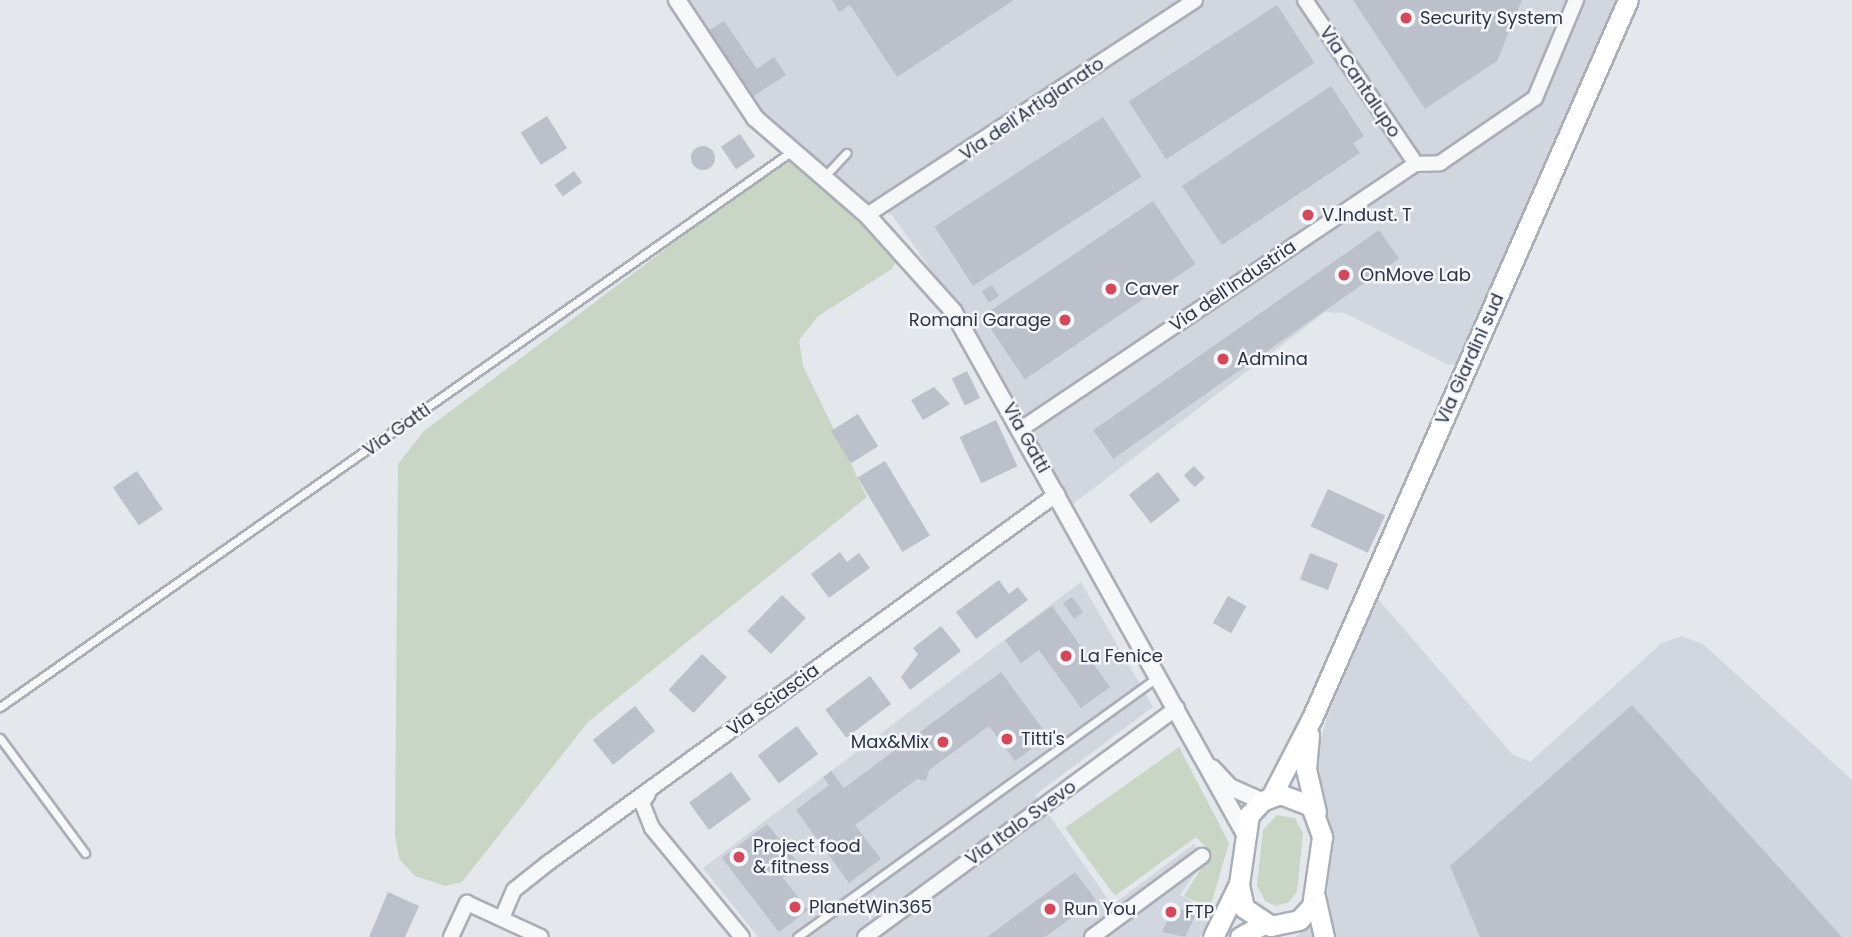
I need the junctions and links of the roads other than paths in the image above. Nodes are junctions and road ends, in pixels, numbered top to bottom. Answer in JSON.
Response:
{"nodes":[{"id":1,"x":677,"y":0,"type":"edge"},
{"id":2,"x":1195,"y":0,"type":"edge"},
{"id":3,"x":1305,"y":0,"type":"edge"},
{"id":4,"x":1576,"y":0,"type":"edge"},
{"id":5,"x":1628,"y":0,"type":"edge"},
{"id":6,"x":792,"y":151,"type":"junction"},
{"id":7,"x":846,"y":153,"type":"dead end"},
{"id":8,"x":1416,"y":164,"type":"junction"},
{"id":9,"x":823,"y":178,"type":"junction"},
{"id":10,"x":867,"y":215,"type":"junction"},
{"id":11,"x":1021,"y":429,"type":"junction"},
{"id":12,"x":1057,"y":494,"type":"junction"},
{"id":13,"x":1159,"y":676,"type":"junction"},
{"id":14,"x":0,"y":707,"type":"edge"},
{"id":15,"x":1177,"y":708,"type":"junction"},
{"id":16,"x":1312,"y":719,"type":"junction"},
{"id":17,"x":0,"y":738,"type":"edge"},
{"id":18,"x":1208,"y":764,"type":"junction"},
{"id":19,"x":651,"y":790,"type":"junction"},
{"id":20,"x":1266,"y":799,"type":"junction"},
{"id":21,"x":1317,"y":813,"type":"junction"},
{"id":22,"x":1245,"y":834,"type":"junction"},
{"id":23,"x":85,"y":853,"type":"dead end"},
{"id":24,"x":1202,"y":856,"type":"dead end"},
{"id":25,"x":1239,"y":884,"type":"junction"},
{"id":26,"x":1315,"y":897,"type":"junction"},
{"id":27,"x":502,"y":918,"type":"junction"},
{"id":28,"x":1272,"y":925,"type":"junction"},
{"id":29,"x":1095,"y":936,"type":"edge"},
{"id":30,"x":451,"y":937,"type":"edge"},
{"id":31,"x":541,"y":937,"type":"edge"},
{"id":32,"x":742,"y":937,"type":"edge"},
{"id":33,"x":797,"y":937,"type":"edge"},
{"id":34,"x":865,"y":937,"type":"edge"},
{"id":35,"x":1213,"y":937,"type":"edge"},
{"id":36,"x":1240,"y":937,"type":"edge"},
{"id":37,"x":1304,"y":937,"type":"edge"},
{"id":38,"x":1324,"y":937,"type":"edge"}],
"edges":[{"from":1,"to":6,"type":"street","name":"Via Gatti"},
{"from":2,"to":10,"type":"street","name":"Via dell'Artigianato"},
{"from":3,"to":8,"type":"street","name":"Via Cantalupo"},
{"from":4,"to":8,"type":"street","name":"Via dell'Industria"},
{"from":5,"to":16,"type":"main road","name":"Via Giardini sud"},
{"from":6,"to":9,"type":"street","name":"Via Gatti"},
{"from":6,"to":14,"type":"lane","name":"Via Gatti"},
{"from":7,"to":9,"type":"lane"},
{"from":8,"to":11,"type":"street","name":"Via dell'Industria"},
{"from":9,"to":10,"type":"street","name":"Via Gatti"},
{"from":10,"to":11,"type":"street","name":"Via Gatti"},
{"from":11,"to":12,"type":"street","name":"Via Gatti"},
{"from":12,"to":13,"type":"street","name":"Via Gatti"},
{"from":12,"to":19,"type":"street","name":"Via Sciascia"},
{"from":13,"to":15,"type":"street","name":"Via Gatti"},
{"from":13,"to":33,"type":"lane"},
{"from":15,"to":18,"type":"street","name":"Via Gatti"},
{"from":15,"to":34,"type":"street","name":"Via Italo Svevo"},
{"from":16,"to":20,"type":"main road"},
{"from":16,"to":21,"type":"main road"},
{"from":17,"to":23,"type":"lane"},
{"from":18,"to":20,"type":"street","name":"Via Gatti"},
{"from":18,"to":22,"type":"street","name":"Via Gatti"},
{"from":19,"to":27,"type":"street","name":"Via Sciascia"},
{"from":19,"to":32,"type":"street"},
{"from":20,"to":21,"type":"main road"},
{"from":20,"to":22,"type":"main road"},
{"from":21,"to":26,"type":"main road"},
{"from":22,"to":25,"type":"main road"},
{"from":24,"to":29,"type":"street"},
{"from":25,"to":28,"type":"main road"},
{"from":25,"to":35,"type":"main road"},
{"from":26,"to":28,"type":"main road"},
{"from":26,"to":38,"type":"main road"},
{"from":27,"to":30,"type":"street"},
{"from":27,"to":31,"type":"street"},
{"from":28,"to":36,"type":"main road"},
{"from":28,"to":37,"type":"main road"}]}
